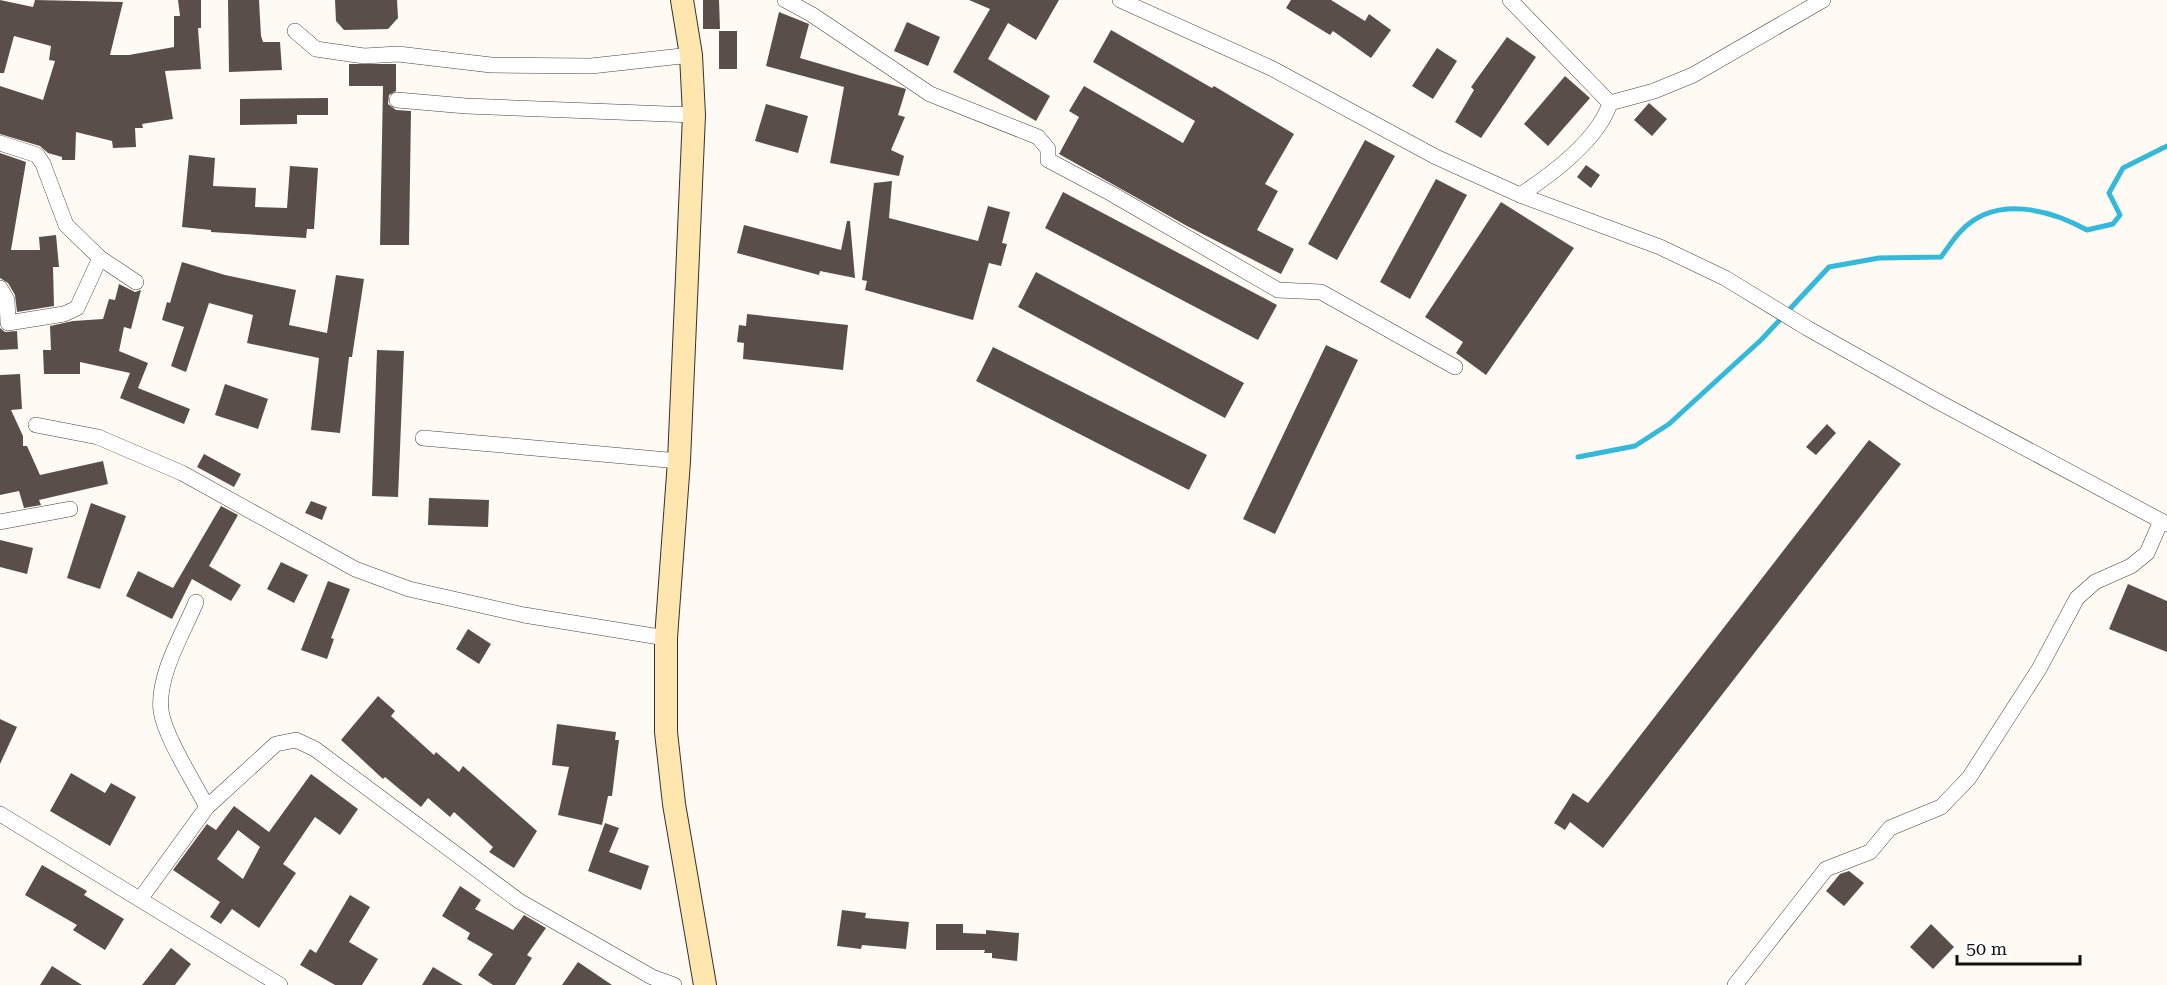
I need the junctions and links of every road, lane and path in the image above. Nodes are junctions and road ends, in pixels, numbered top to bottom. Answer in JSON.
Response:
{"nodes":[{"id":1,"x":682,"y":0,"type":"edge"},
{"id":2,"x":785,"y":0,"type":"edge"},
{"id":3,"x":1120,"y":0,"type":"edge"},
{"id":4,"x":1510,"y":0,"type":"edge"},
{"id":5,"x":1823,"y":0,"type":"edge"},
{"id":6,"x":295,"y":31,"type":"dead end"},
{"id":7,"x":691,"y":56,"type":"junction"},
{"id":8,"x":397,"y":100,"type":"dead end"},
{"id":9,"x":1610,"y":103,"type":"junction"},
{"id":10,"x":694,"y":115,"type":"junction"},
{"id":11,"x":0,"y":143,"type":"edge"},
{"id":12,"x":1520,"y":195,"type":"junction"},
{"id":13,"x":100,"y":258,"type":"junction"},
{"id":14,"x":136,"y":282,"type":"dead end"},
{"id":15,"x":0,"y":288,"type":"edge"},
{"id":16,"x":1455,"y":367,"type":"dead end"},
{"id":17,"x":36,"y":425,"type":"dead end"},
{"id":18,"x":423,"y":438,"type":"dead end"},
{"id":19,"x":678,"y":461,"type":"junction"},
{"id":20,"x":70,"y":509,"type":"dead end"},
{"id":21,"x":0,"y":522,"type":"edge"},
{"id":22,"x":2164,"y":522,"type":"edge"},
{"id":23,"x":196,"y":602,"type":"dead end"},
{"id":24,"x":666,"y":638,"type":"junction"},
{"id":25,"x":207,"y":807,"type":"junction"},
{"id":26,"x":0,"y":814,"type":"edge"},
{"id":27,"x":141,"y":898,"type":"junction"},
{"id":28,"x":280,"y":985,"type":"edge"},
{"id":29,"x":674,"y":985,"type":"edge"},
{"id":30,"x":705,"y":985,"type":"edge"},
{"id":31,"x":1735,"y":985,"type":"edge"}],
"edges":[{"from":1,"to":7,"type":"main road"},
{"from":2,"to":16,"type":"street"},
{"from":3,"to":12,"type":"street"},
{"from":4,"to":9,"type":"street"},
{"from":5,"to":9,"type":"street"},
{"from":6,"to":7,"type":"street"},
{"from":7,"to":10,"type":"main road"},
{"from":8,"to":10,"type":"street"},
{"from":9,"to":12,"type":"street"},
{"from":10,"to":19,"type":"main road"},
{"from":11,"to":13,"type":"street"},
{"from":12,"to":22,"type":"street"},
{"from":13,"to":14,"type":"street"},
{"from":13,"to":15,"type":"street"},
{"from":17,"to":24,"type":"street"},
{"from":18,"to":19,"type":"street"},
{"from":19,"to":24,"type":"main road"},
{"from":20,"to":21,"type":"street"},
{"from":22,"to":31,"type":"street"},
{"from":23,"to":25,"type":"street"},
{"from":24,"to":30,"type":"main road"},
{"from":25,"to":27,"type":"street"},
{"from":25,"to":29,"type":"street"},
{"from":26,"to":27,"type":"street"},
{"from":27,"to":28,"type":"street"}]}
